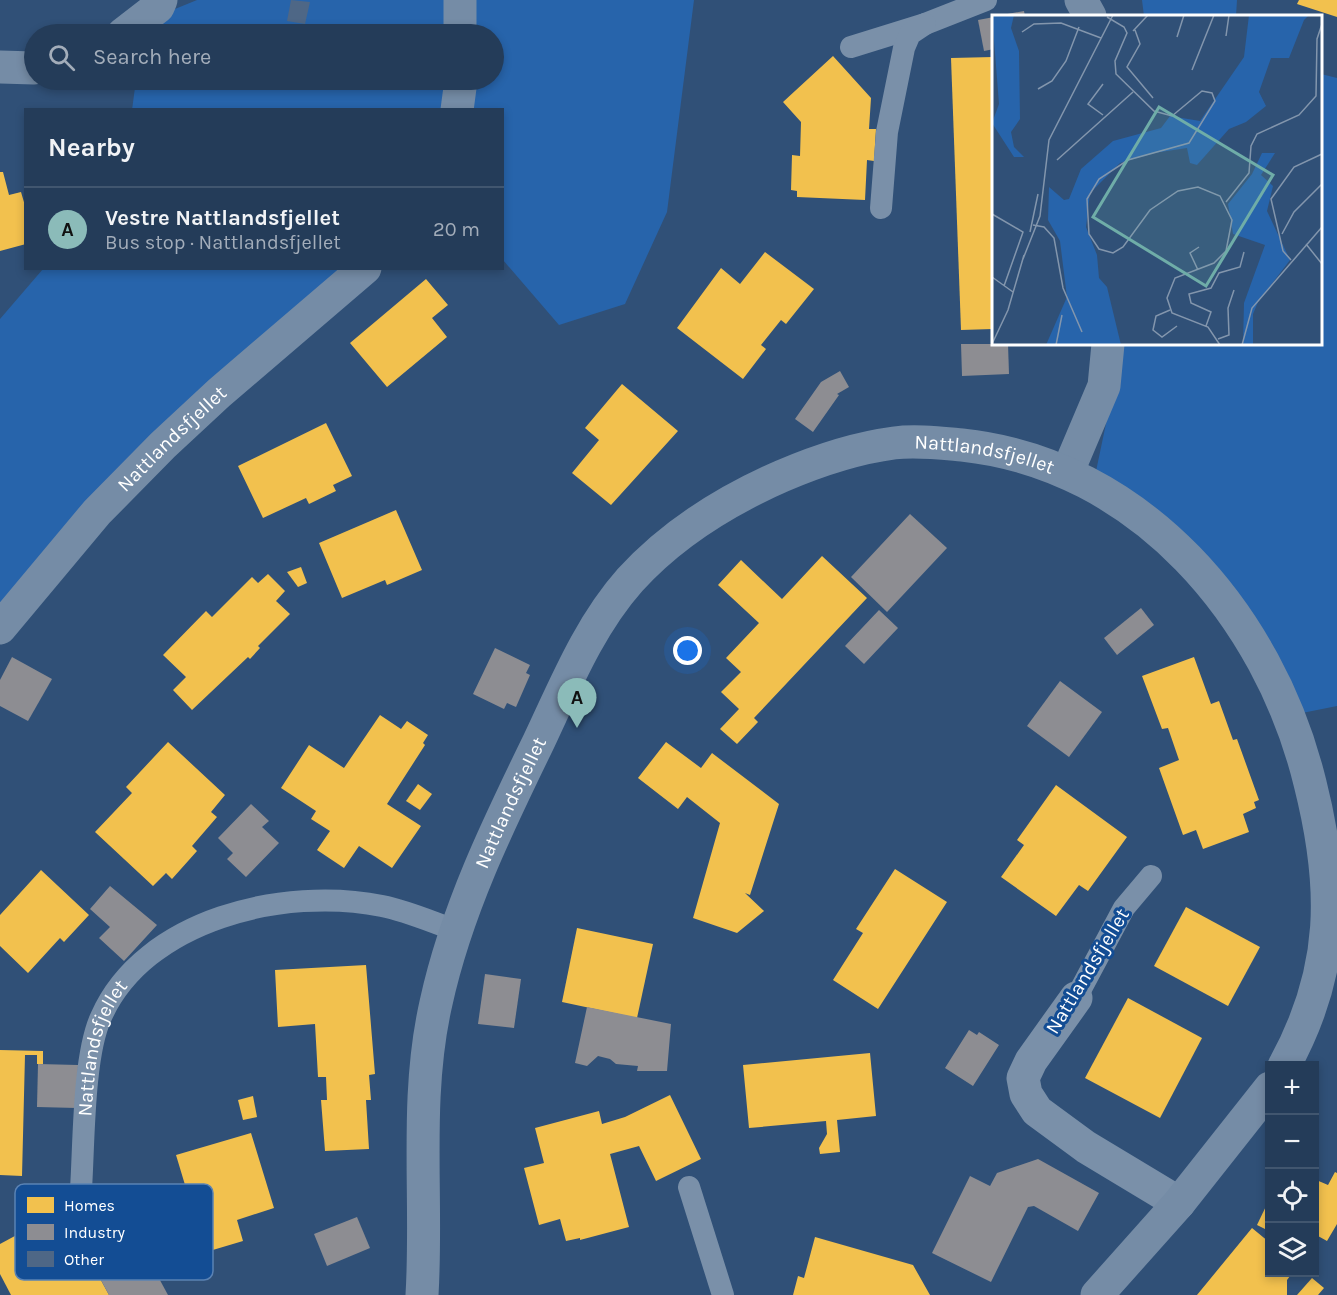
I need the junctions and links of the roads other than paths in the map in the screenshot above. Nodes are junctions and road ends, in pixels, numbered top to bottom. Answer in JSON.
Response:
{"nodes":[{"id":1,"x":161,"y":0,"type":"edge"},
{"id":2,"x":460,"y":0,"type":"edge"},
{"id":3,"x":986,"y":0,"type":"edge"},
{"id":4,"x":1081,"y":0,"type":"edge"},
{"id":5,"x":1089,"y":15,"type":"edge"},
{"id":6,"x":136,"y":24,"type":"edge"},
{"id":7,"x":460,"y":24,"type":"edge"},
{"id":8,"x":925,"y":24,"type":"junction"},
{"id":9,"x":851,"y":47,"type":"dead end"},
{"id":10,"x":0,"y":67,"type":"edge"},
{"id":11,"x":24,"y":68,"type":"edge"},
{"id":12,"x":460,"y":90,"type":"edge"},
{"id":13,"x":457,"y":108,"type":"edge"},
{"id":14,"x":881,"y":208,"type":"dead end"},
{"id":15,"x":363,"y":270,"type":"edge"},
{"id":16,"x":1108,"y":345,"type":"edge"},
{"id":17,"x":1068,"y":471,"type":"junction"},
{"id":18,"x":0,"y":628,"type":"edge"},
{"id":19,"x":1151,"y":876,"type":"dead end"},
{"id":20,"x":456,"y":930,"type":"junction"},
{"id":21,"x":1076,"y":998,"type":"joint"},
{"id":22,"x":1286,"y":1061,"type":"edge"},
{"id":23,"x":1265,"y":1093,"type":"edge"},
{"id":24,"x":81,"y":1184,"type":"edge"},
{"id":25,"x":689,"y":1187,"type":"dead end"},
{"id":26,"x":1179,"y":1203,"type":"junction"},
{"id":27,"x":422,"y":1295,"type":"edge"},
{"id":28,"x":723,"y":1295,"type":"edge"},
{"id":29,"x":1097,"y":1295,"type":"edge"}],
"edges":[{"from":1,"to":6,"type":"street"},
{"from":2,"to":7,"type":"street"},
{"from":3,"to":8,"type":"lane"},
{"from":4,"to":5,"type":"street"},
{"from":8,"to":9,"type":"lane"},
{"from":8,"to":14,"type":"lane"},
{"from":10,"to":11,"type":"street"},
{"from":12,"to":13,"type":"street"},
{"from":15,"to":18,"type":"street","name":"Nattlandsfjellet"},
{"from":16,"to":17,"type":"street"},
{"from":17,"to":20,"type":"street","name":"Nattlandsfjellet"},
{"from":17,"to":22,"type":"street","name":"Nattlandsfjellet"},
{"from":19,"to":21,"type":"lane","name":"Nattlandsfjellet"},
{"from":20,"to":24,"type":"lane","name":"Nattlandsfjellet"},
{"from":20,"to":27,"type":"street","name":"Nattlandsfjellet"},
{"from":21,"to":26,"type":"street","name":"Nattlandsfjellet"},
{"from":23,"to":26,"type":"street"},
{"from":25,"to":28,"type":"lane"},
{"from":26,"to":29,"type":"street"}]}
